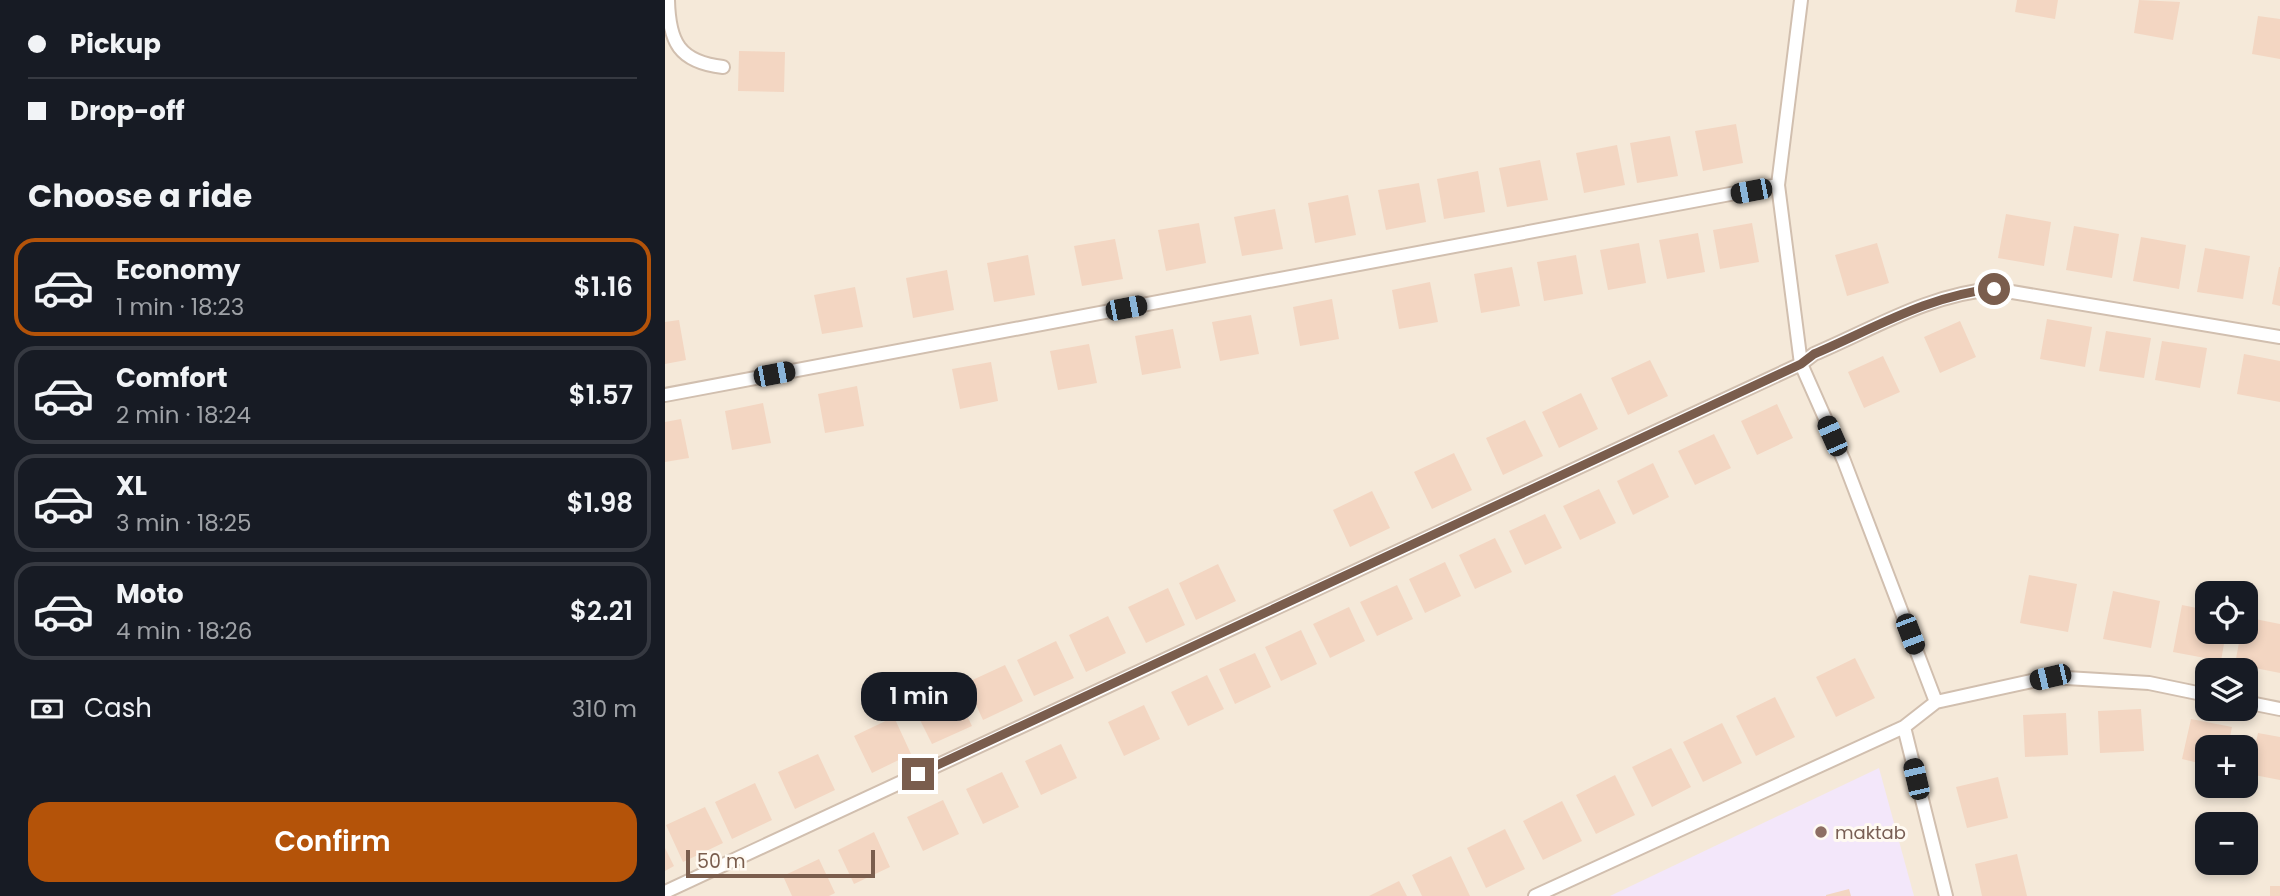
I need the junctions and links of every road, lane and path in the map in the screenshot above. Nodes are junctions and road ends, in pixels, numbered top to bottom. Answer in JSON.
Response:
{"nodes":[{"id":1,"x":668,"y":0,"type":"edge"},
{"id":2,"x":1801,"y":0,"type":"edge"},
{"id":3,"x":723,"y":67,"type":"dead end"},
{"id":4,"x":1778,"y":186,"type":"junction"},
{"id":5,"x":2280,"y":337,"type":"edge"},
{"id":6,"x":1801,"y":364,"type":"junction"},
{"id":7,"x":665,"y":395,"type":"edge"},
{"id":8,"x":2195,"y":693,"type":"edge"},
{"id":9,"x":1936,"y":702,"type":"junction"},
{"id":10,"x":2258,"y":705,"type":"edge"},
{"id":11,"x":2280,"y":709,"type":"edge"},
{"id":12,"x":1905,"y":727,"type":"junction"},
{"id":13,"x":665,"y":892,"type":"edge"},
{"id":14,"x":1535,"y":896,"type":"edge"},
{"id":15,"x":1946,"y":896,"type":"edge"}],
"edges":[{"from":1,"to":3,"type":"lane"},
{"from":2,"to":4,"type":"lane"},
{"from":4,"to":6,"type":"lane"},
{"from":4,"to":7,"type":"lane"},
{"from":5,"to":6,"type":"lane"},
{"from":6,"to":9,"type":"lane"},
{"from":6,"to":13,"type":"lane"},
{"from":8,"to":9,"type":"lane"},
{"from":9,"to":12,"type":"lane"},
{"from":10,"to":11,"type":"lane"},
{"from":12,"to":14,"type":"lane"},
{"from":12,"to":15,"type":"lane"}]}
